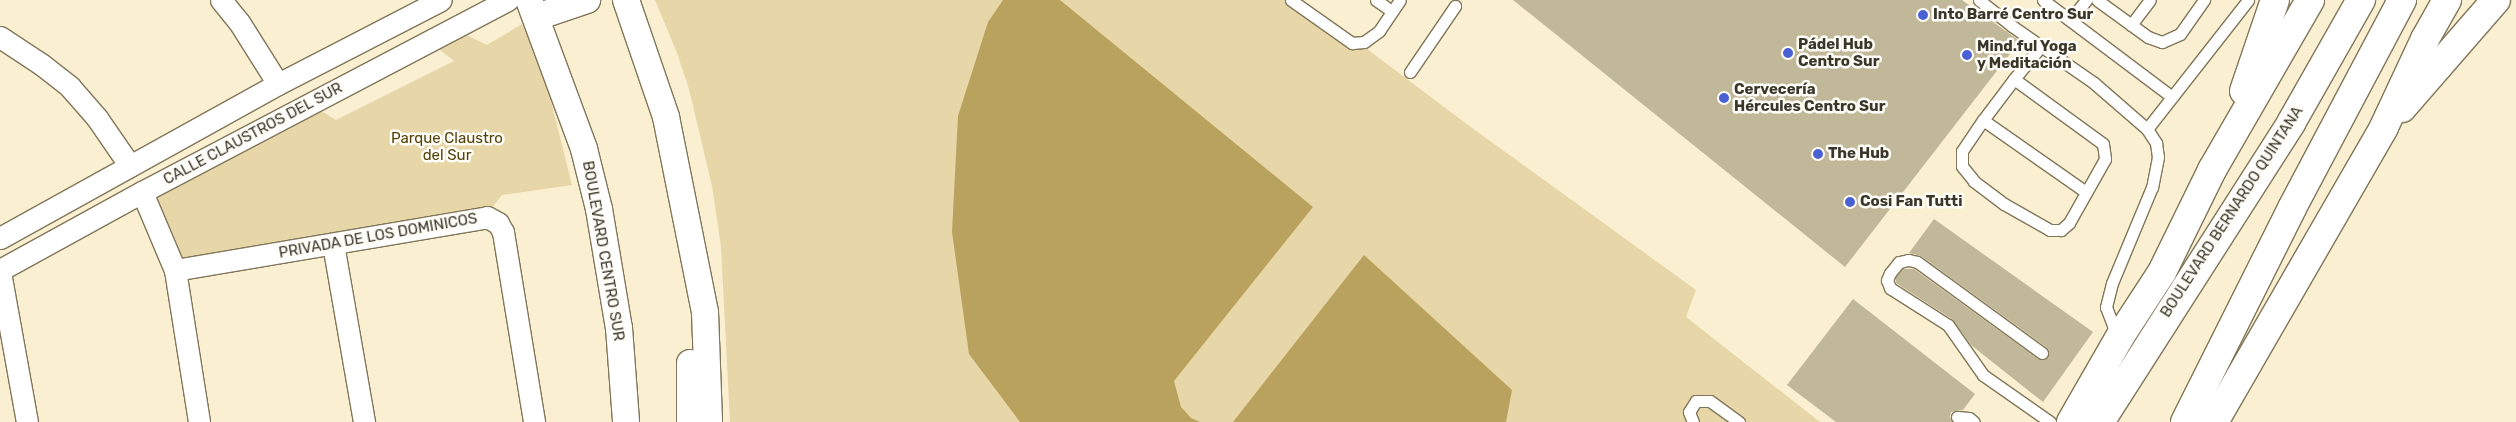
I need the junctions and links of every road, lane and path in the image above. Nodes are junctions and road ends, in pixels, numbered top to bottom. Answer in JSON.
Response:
{"nodes":[{"id":1,"x":221,"y":0,"type":"edge"},
{"id":2,"x":508,"y":0,"type":"edge"},
{"id":3,"x":587,"y":0,"type":"edge"},
{"id":4,"x":626,"y":0,"type":"edge"},
{"id":5,"x":1292,"y":0,"type":"edge"},
{"id":6,"x":1376,"y":0,"type":"edge"},
{"id":7,"x":1400,"y":0,"type":"edge"},
{"id":8,"x":1980,"y":0,"type":"edge"},
{"id":9,"x":2043,"y":0,"type":"edge"},
{"id":10,"x":2086,"y":0,"type":"edge"},
{"id":11,"x":2096,"y":0,"type":"edge"},
{"id":12,"x":2150,"y":0,"type":"edge"},
{"id":13,"x":2204,"y":0,"type":"edge"},
{"id":14,"x":2248,"y":0,"type":"edge"},
{"id":15,"x":2275,"y":0,"type":"edge"},
{"id":16,"x":2310,"y":0,"type":"edge"},
{"id":17,"x":2361,"y":0,"type":"edge"},
{"id":18,"x":2402,"y":0,"type":"edge"},
{"id":19,"x":2447,"y":0,"type":"edge"},
{"id":20,"x":2496,"y":0,"type":"edge"},
{"id":21,"x":432,"y":2,"type":"edge"},
{"id":22,"x":1453,"y":2,"type":"edge"},
{"id":23,"x":533,"y":9,"type":"edge"},
{"id":24,"x":1392,"y":11,"type":"junction"},
{"id":25,"x":2070,"y":20,"type":"junction"},
{"id":26,"x":2131,"y":25,"type":"junction"},
{"id":27,"x":442,"y":35,"type":"junction"},
{"id":28,"x":0,"y":37,"type":"edge"},
{"id":29,"x":2041,"y":46,"type":"junction"},
{"id":30,"x":1410,"y":72,"type":"dead end"},
{"id":31,"x":2014,"y":80,"type":"junction"},
{"id":32,"x":278,"y":84,"type":"junction"},
{"id":33,"x":2170,"y":96,"type":"junction"},
{"id":34,"x":1983,"y":120,"type":"junction"},
{"id":35,"x":2237,"y":126,"type":"junction"},
{"id":36,"x":2384,"y":127,"type":"junction"},
{"id":37,"x":197,"y":128,"type":"junction"},
{"id":38,"x":2147,"y":129,"type":"junction"},
{"id":39,"x":213,"y":154,"type":"junction"},
{"id":40,"x":130,"y":166,"type":"junction"},
{"id":41,"x":142,"y":192,"type":"junction"},
{"id":42,"x":2086,"y":192,"type":"junction"},
{"id":43,"x":0,"y":238,"type":"edge"},
{"id":44,"x":333,"y":244,"type":"junction"},
{"id":45,"x":175,"y":270,"type":"junction"},
{"id":46,"x":0,"y":271,"type":"edge"},
{"id":47,"x":705,"y":312,"type":"junction"},
{"id":48,"x":619,"y":328,"type":"junction"},
{"id":49,"x":2121,"y":335,"type":"junction"},
{"id":50,"x":2042,"y":353,"type":"dead end"},
{"id":51,"x":1958,"y":417,"type":"dead end"},
{"id":52,"x":26,"y":422,"type":"edge"},
{"id":53,"x":200,"y":422,"type":"edge"},
{"id":54,"x":364,"y":422,"type":"edge"},
{"id":55,"x":534,"y":422,"type":"edge"},
{"id":56,"x":626,"y":422,"type":"edge"},
{"id":57,"x":643,"y":422,"type":"edge"},
{"id":58,"x":690,"y":422,"type":"edge"},
{"id":59,"x":709,"y":422,"type":"edge"},
{"id":60,"x":1693,"y":422,"type":"edge"},
{"id":61,"x":1739,"y":422,"type":"edge"},
{"id":62,"x":1974,"y":422,"type":"edge"},
{"id":63,"x":2050,"y":422,"type":"edge"},
{"id":64,"x":2071,"y":422,"type":"edge"},
{"id":65,"x":2100,"y":422,"type":"edge"},
{"id":66,"x":2185,"y":422,"type":"edge"},
{"id":67,"x":2214,"y":422,"type":"edge"}],
"edges":[{"from":1,"to":32,"type":"street"},
{"from":2,"to":27,"type":"street","name":"CALLE CLAUSTROS DEL SUR"},
{"from":3,"to":23,"type":"street"},
{"from":4,"to":47,"type":"street"},
{"from":5,"to":24,"type":"lane"},
{"from":6,"to":24,"type":"lane"},
{"from":7,"to":24,"type":"lane"},
{"from":8,"to":29,"type":"lane"},
{"from":9,"to":25,"type":"lane"},
{"from":10,"to":25,"type":"lane"},
{"from":11,"to":26,"type":"lane"},
{"from":12,"to":26,"type":"lane"},
{"from":13,"to":26,"type":"lane"},
{"from":14,"to":33,"type":"lane"},
{"from":15,"to":35,"type":"highway"},
{"from":16,"to":35,"type":"highway","name":"BOULEVARD BERNARDO QUINTANA"},
{"from":17,"to":65,"type":"highway","name":"BOULEVARD BERNARDO QUINTANA"},
{"from":18,"to":66,"type":"highway"},
{"from":19,"to":36,"type":"highway"},
{"from":20,"to":36,"type":"highway"},
{"from":21,"to":27,"type":"street"},
{"from":21,"to":32,"type":"street","name":"CALLE CLAUSTROS DEL SUR"},
{"from":22,"to":30,"type":"lane"},
{"from":23,"to":48,"type":"street","name":"BOULEVARD CENTRO SUR"},
{"from":25,"to":33,"type":"lane"},
{"from":27,"to":39,"type":"street","name":"CALLE CLAUSTROS DEL SUR"},
{"from":28,"to":40,"type":"street"},
{"from":29,"to":31,"type":"lane"},
{"from":29,"to":38,"type":"lane"},
{"from":31,"to":34,"type":"lane"},
{"from":31,"to":42,"type":"lane"},
{"from":32,"to":37,"type":"street","name":"CALLE CLAUSTROS DEL SUR"},
{"from":33,"to":38,"type":"lane"},
{"from":34,"to":42,"type":"lane"},
{"from":34,"to":42,"type":"lane"},
{"from":35,"to":49,"type":"highway","name":"BOULEVARD BERNARDO QUINTANA"},
{"from":36,"to":67,"type":"highway"},
{"from":37,"to":39,"type":"street"},
{"from":37,"to":40,"type":"street","name":"CALLE CLAUSTROS DEL SUR"},
{"from":38,"to":49,"type":"lane"},
{"from":39,"to":41,"type":"street","name":"CALLE CLAUSTROS DEL SUR"},
{"from":40,"to":43,"type":"street","name":"CALLE CLAUSTROS DEL SUR"},
{"from":41,"to":45,"type":"street"},
{"from":41,"to":46,"type":"street","name":"CALLE CLAUSTROS DEL SUR"},
{"from":44,"to":45,"type":"street","name":"PRIVADA DE LOS DOMINICOS"},
{"from":44,"to":54,"type":"street"},
{"from":44,"to":55,"type":"street","name":"PRIVADA DE LOS DOMINICOS"},
{"from":45,"to":53,"type":"street"},
{"from":46,"to":52,"type":"street"},
{"from":47,"to":58,"type":"street"},
{"from":47,"to":59,"type":"street"},
{"from":48,"to":56,"type":"street","name":"BOULEVARD CENTRO SUR"},
{"from":48,"to":57,"type":"street"},
{"from":49,"to":64,"type":"highway","name":"BOULEVARD BERNARDO QUINTANA"},
{"from":50,"to":63,"type":"lane"},
{"from":51,"to":62,"type":"lane"},
{"from":60,"to":61,"type":"lane"}]}
